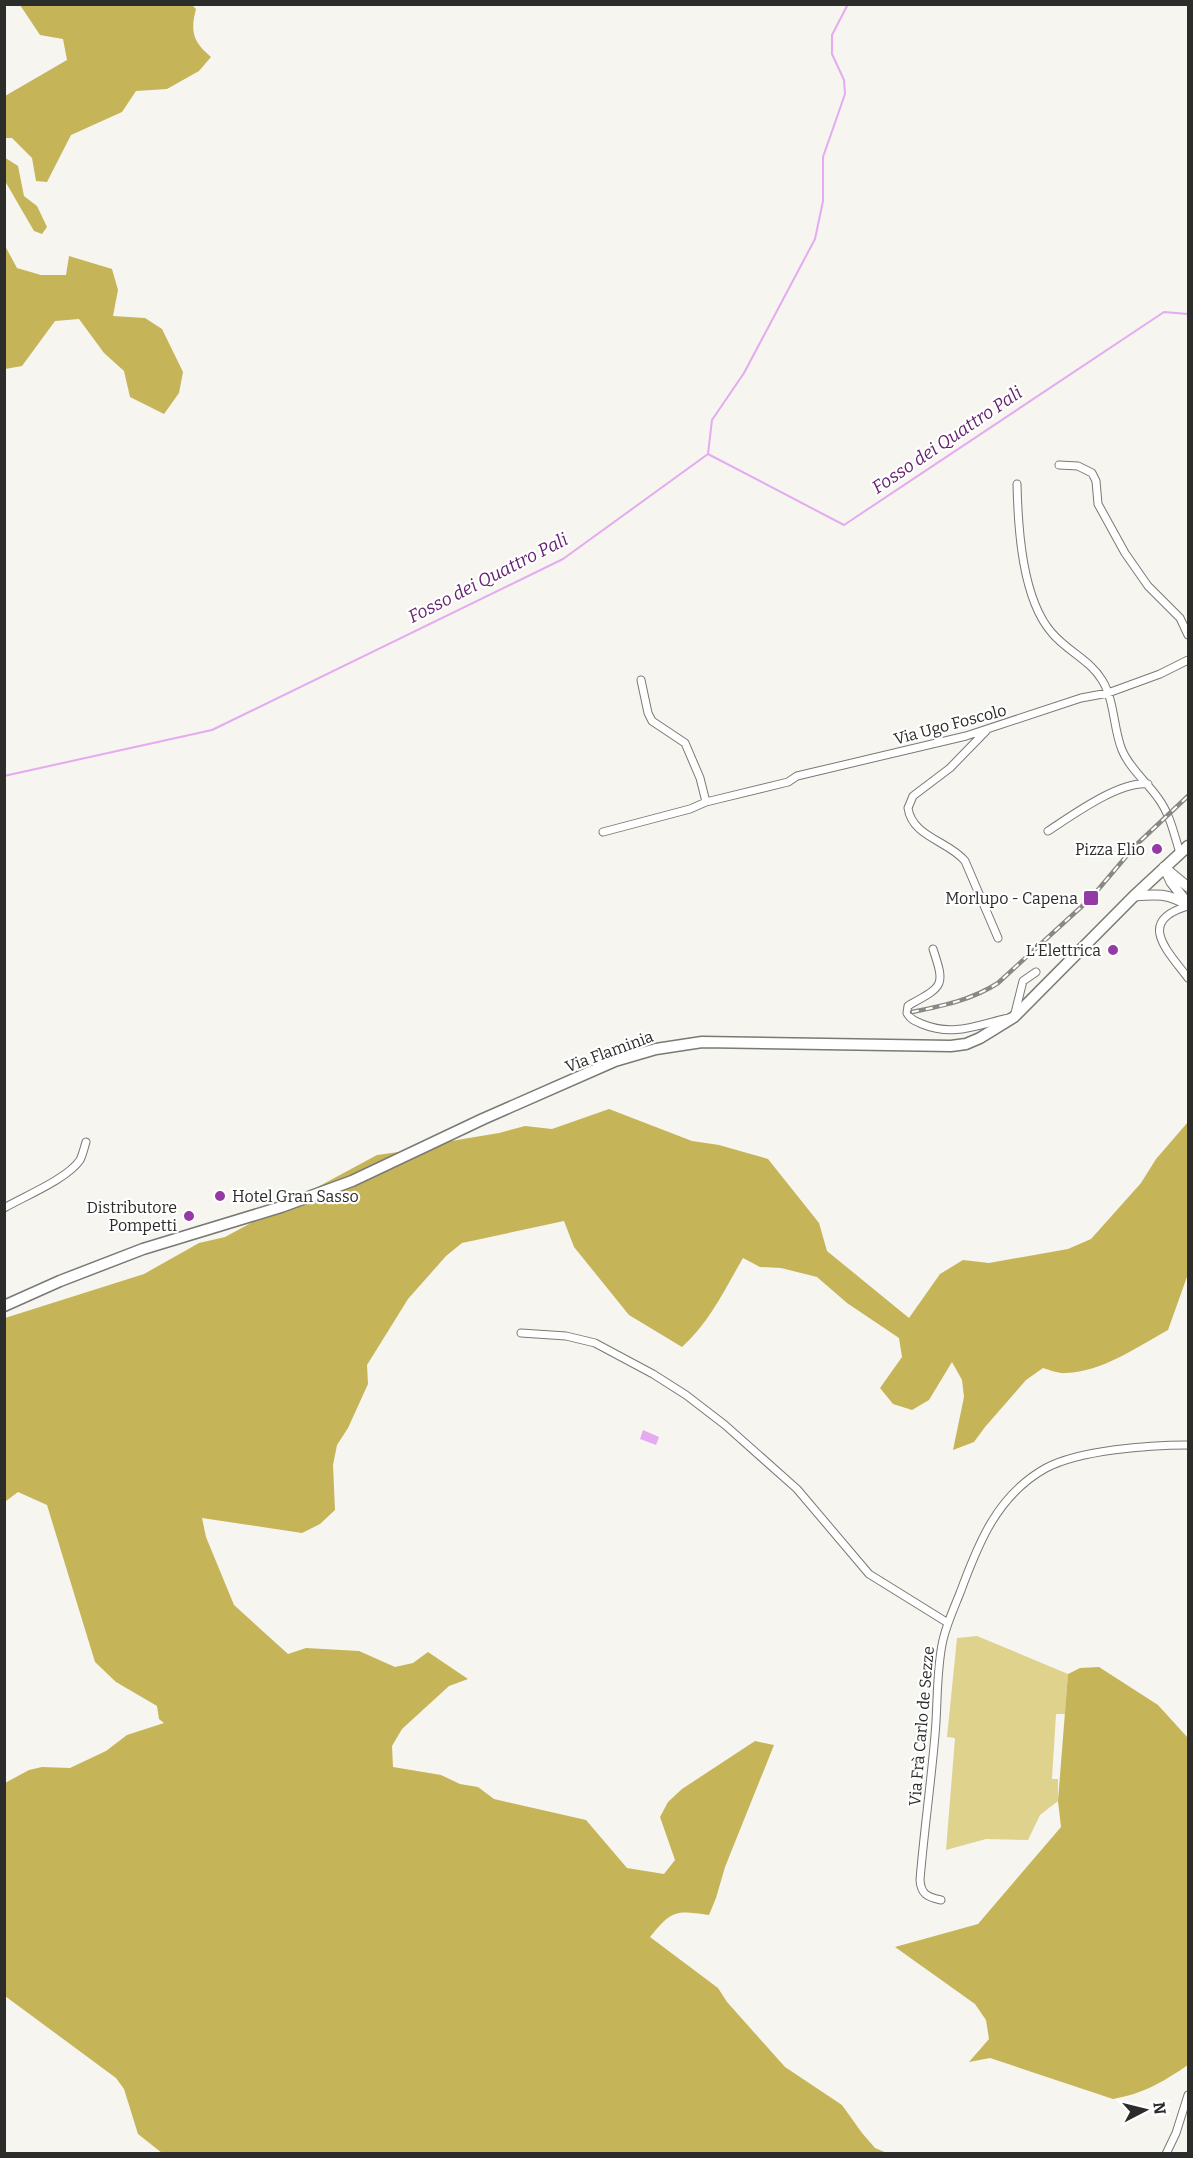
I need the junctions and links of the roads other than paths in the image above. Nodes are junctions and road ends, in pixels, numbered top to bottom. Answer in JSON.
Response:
{"nodes":[{"id":1,"x":1059,"y":465,"type":"dead end"},
{"id":2,"x":1017,"y":484,"type":"dead end"},
{"id":3,"x":1188,"y":635,"type":"edge"},
{"id":4,"x":1188,"y":660,"type":"edge"},
{"id":5,"x":641,"y":680,"type":"dead end"},
{"id":6,"x":1108,"y":693,"type":"junction"},
{"id":7,"x":987,"y":729,"type":"junction"},
{"id":8,"x":1148,"y":784,"type":"junction"},
{"id":9,"x":706,"y":802,"type":"junction"},
{"id":10,"x":1048,"y":831,"type":"dead end"},
{"id":11,"x":603,"y":832,"type":"dead end"},
{"id":12,"x":1184,"y":849,"type":"edge"},
{"id":13,"x":1164,"y":867,"type":"junction"},
{"id":14,"x":1188,"y":887,"type":"edge"},
{"id":15,"x":1134,"y":896,"type":"junction"},
{"id":16,"x":1188,"y":905,"type":"edge"},
{"id":17,"x":998,"y":938,"type":"dead end"},
{"id":18,"x":933,"y":949,"type":"dead end"},
{"id":19,"x":1036,"y":972,"type":"dead end"},
{"id":20,"x":1188,"y":978,"type":"edge"},
{"id":21,"x":1014,"y":1017,"type":"junction"},
{"id":22,"x":86,"y":1142,"type":"dead end"},
{"id":23,"x":4,"y":1208,"type":"edge"},
{"id":24,"x":4,"y":1306,"type":"edge"},
{"id":25,"x":521,"y":1332,"type":"dead end"},
{"id":26,"x":1188,"y":1445,"type":"edge"},
{"id":27,"x":948,"y":1623,"type":"junction"},
{"id":28,"x":941,"y":1900,"type":"dead end"},
{"id":29,"x":1188,"y":2095,"type":"edge"},
{"id":30,"x":1166,"y":2154,"type":"edge"}],
"edges":[{"from":1,"to":3,"type":"street"},
{"from":2,"to":6,"type":"street"},
{"from":4,"to":6,"type":"street","name":"Via Ugo Foscolo"},
{"from":5,"to":9,"type":"street"},
{"from":6,"to":7,"type":"street","name":"Via Ugo Foscolo"},
{"from":6,"to":8,"type":"street"},
{"from":7,"to":9,"type":"street","name":"Via Ugo Foscolo"},
{"from":7,"to":17,"type":"street"},
{"from":8,"to":10,"type":"street"},
{"from":8,"to":12,"type":"street"},
{"from":9,"to":11,"type":"street","name":"Via Ugo Foscolo"},
{"from":12,"to":13,"type":"main road","name":"Via Flaminia"},
{"from":13,"to":14,"type":"main road"},
{"from":13,"to":15,"type":"main road","name":"Via Flaminia"},
{"from":13,"to":16,"type":"main road"},
{"from":15,"to":16,"type":"main road"},
{"from":15,"to":21,"type":"main road","name":"Via Flaminia"},
{"from":16,"to":20,"type":"street"},
{"from":18,"to":21,"type":"street"},
{"from":19,"to":21,"type":"street"},
{"from":21,"to":24,"type":"main road","name":"Via Flaminia"},
{"from":22,"to":23,"type":"street"},
{"from":25,"to":27,"type":"street"},
{"from":26,"to":27,"type":"street","name":"Via Frà Carlo de Sezze"},
{"from":27,"to":28,"type":"street","name":"Via Frà Carlo de Sezze"},
{"from":29,"to":30,"type":"street"}]}
